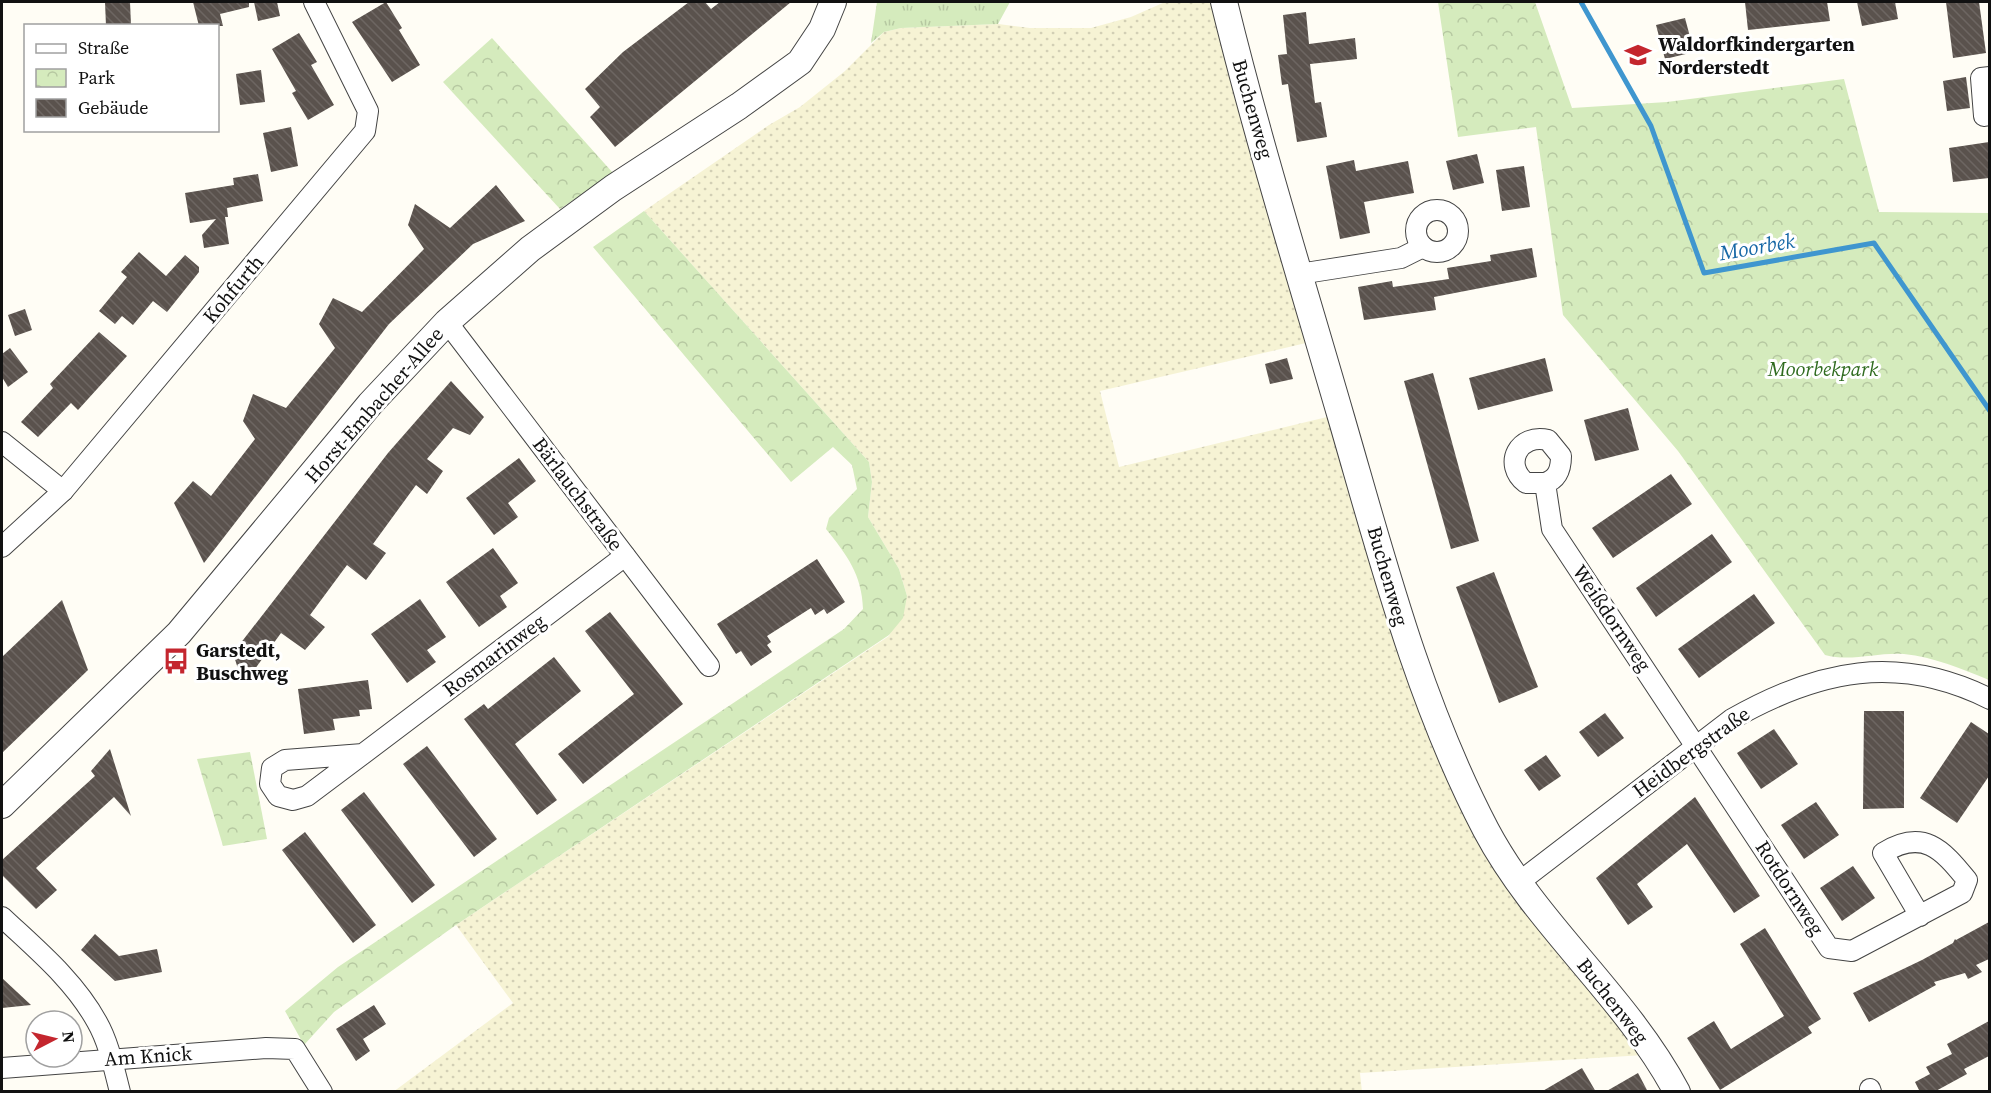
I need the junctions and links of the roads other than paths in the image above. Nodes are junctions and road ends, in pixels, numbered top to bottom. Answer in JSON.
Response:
{"nodes":[{"id":1,"x":314,"y":2,"type":"edge"},
{"id":2,"x":833,"y":2,"type":"edge"},
{"id":3,"x":1224,"y":2,"type":"edge"},
{"id":4,"x":1989,"y":77,"type":"edge"},
{"id":5,"x":1989,"y":116,"type":"edge"},
{"id":6,"x":1423,"y":247,"type":"dead end"},
{"id":7,"x":1299,"y":274,"type":"junction"},
{"id":8,"x":447,"y":322,"type":"junction"},
{"id":9,"x":2,"y":442,"type":"edge"},
{"id":10,"x":1545,"y":483,"type":"dead end"},
{"id":11,"x":63,"y":491,"type":"junction"},
{"id":12,"x":2,"y":547,"type":"edge"},
{"id":13,"x":625,"y":556,"type":"junction"},
{"id":14,"x":709,"y":666,"type":"dead end"},
{"id":15,"x":1989,"y":699,"type":"edge"},
{"id":16,"x":1697,"y":745,"type":"junction"},
{"id":17,"x":363,"y":754,"type":"dead end"},
{"id":18,"x":2,"y":805,"type":"edge"},
{"id":19,"x":1518,"y":883,"type":"junction"},
{"id":20,"x":1920,"y":916,"type":"dead end"},
{"id":21,"x":2,"y":917,"type":"edge"},
{"id":22,"x":111,"y":1059,"type":"junction"},
{"id":23,"x":2,"y":1068,"type":"edge"},
{"id":24,"x":120,"y":1092,"type":"edge"},
{"id":25,"x":322,"y":1092,"type":"edge"},
{"id":26,"x":1677,"y":1092,"type":"edge"}],
"edges":[{"from":1,"to":11,"type":"street","name":"Kohfurth"},
{"from":2,"to":8,"type":"street","name":"Horst-Embacher-Allee"},
{"from":3,"to":7,"type":"street","name":"Buchenweg"},
{"from":4,"to":5,"type":"street"},
{"from":6,"to":7,"type":"street"},
{"from":7,"to":19,"type":"street","name":"Buchenweg"},
{"from":8,"to":13,"type":"street","name":"Bärlauchstraße"},
{"from":8,"to":18,"type":"street","name":"Horst-Embacher-Allee"},
{"from":9,"to":11,"type":"street"},
{"from":10,"to":16,"type":"street","name":"Weißdornweg"},
{"from":11,"to":12,"type":"street","name":"Kohfurth"},
{"from":13,"to":14,"type":"street","name":"Bärlauchstraße"},
{"from":13,"to":17,"type":"street","name":"Rosmarinweg"},
{"from":15,"to":16,"type":"street","name":"Heidbergstraße"},
{"from":16,"to":19,"type":"street","name":"Heidbergstraße"},
{"from":16,"to":20,"type":"street","name":"Rotdornweg"},
{"from":19,"to":26,"type":"street","name":"Buchenweg"},
{"from":21,"to":22,"type":"street"},
{"from":22,"to":23,"type":"street","name":"Am Knick"},
{"from":22,"to":24,"type":"street"},
{"from":22,"to":25,"type":"street","name":"Am Knick"}]}
